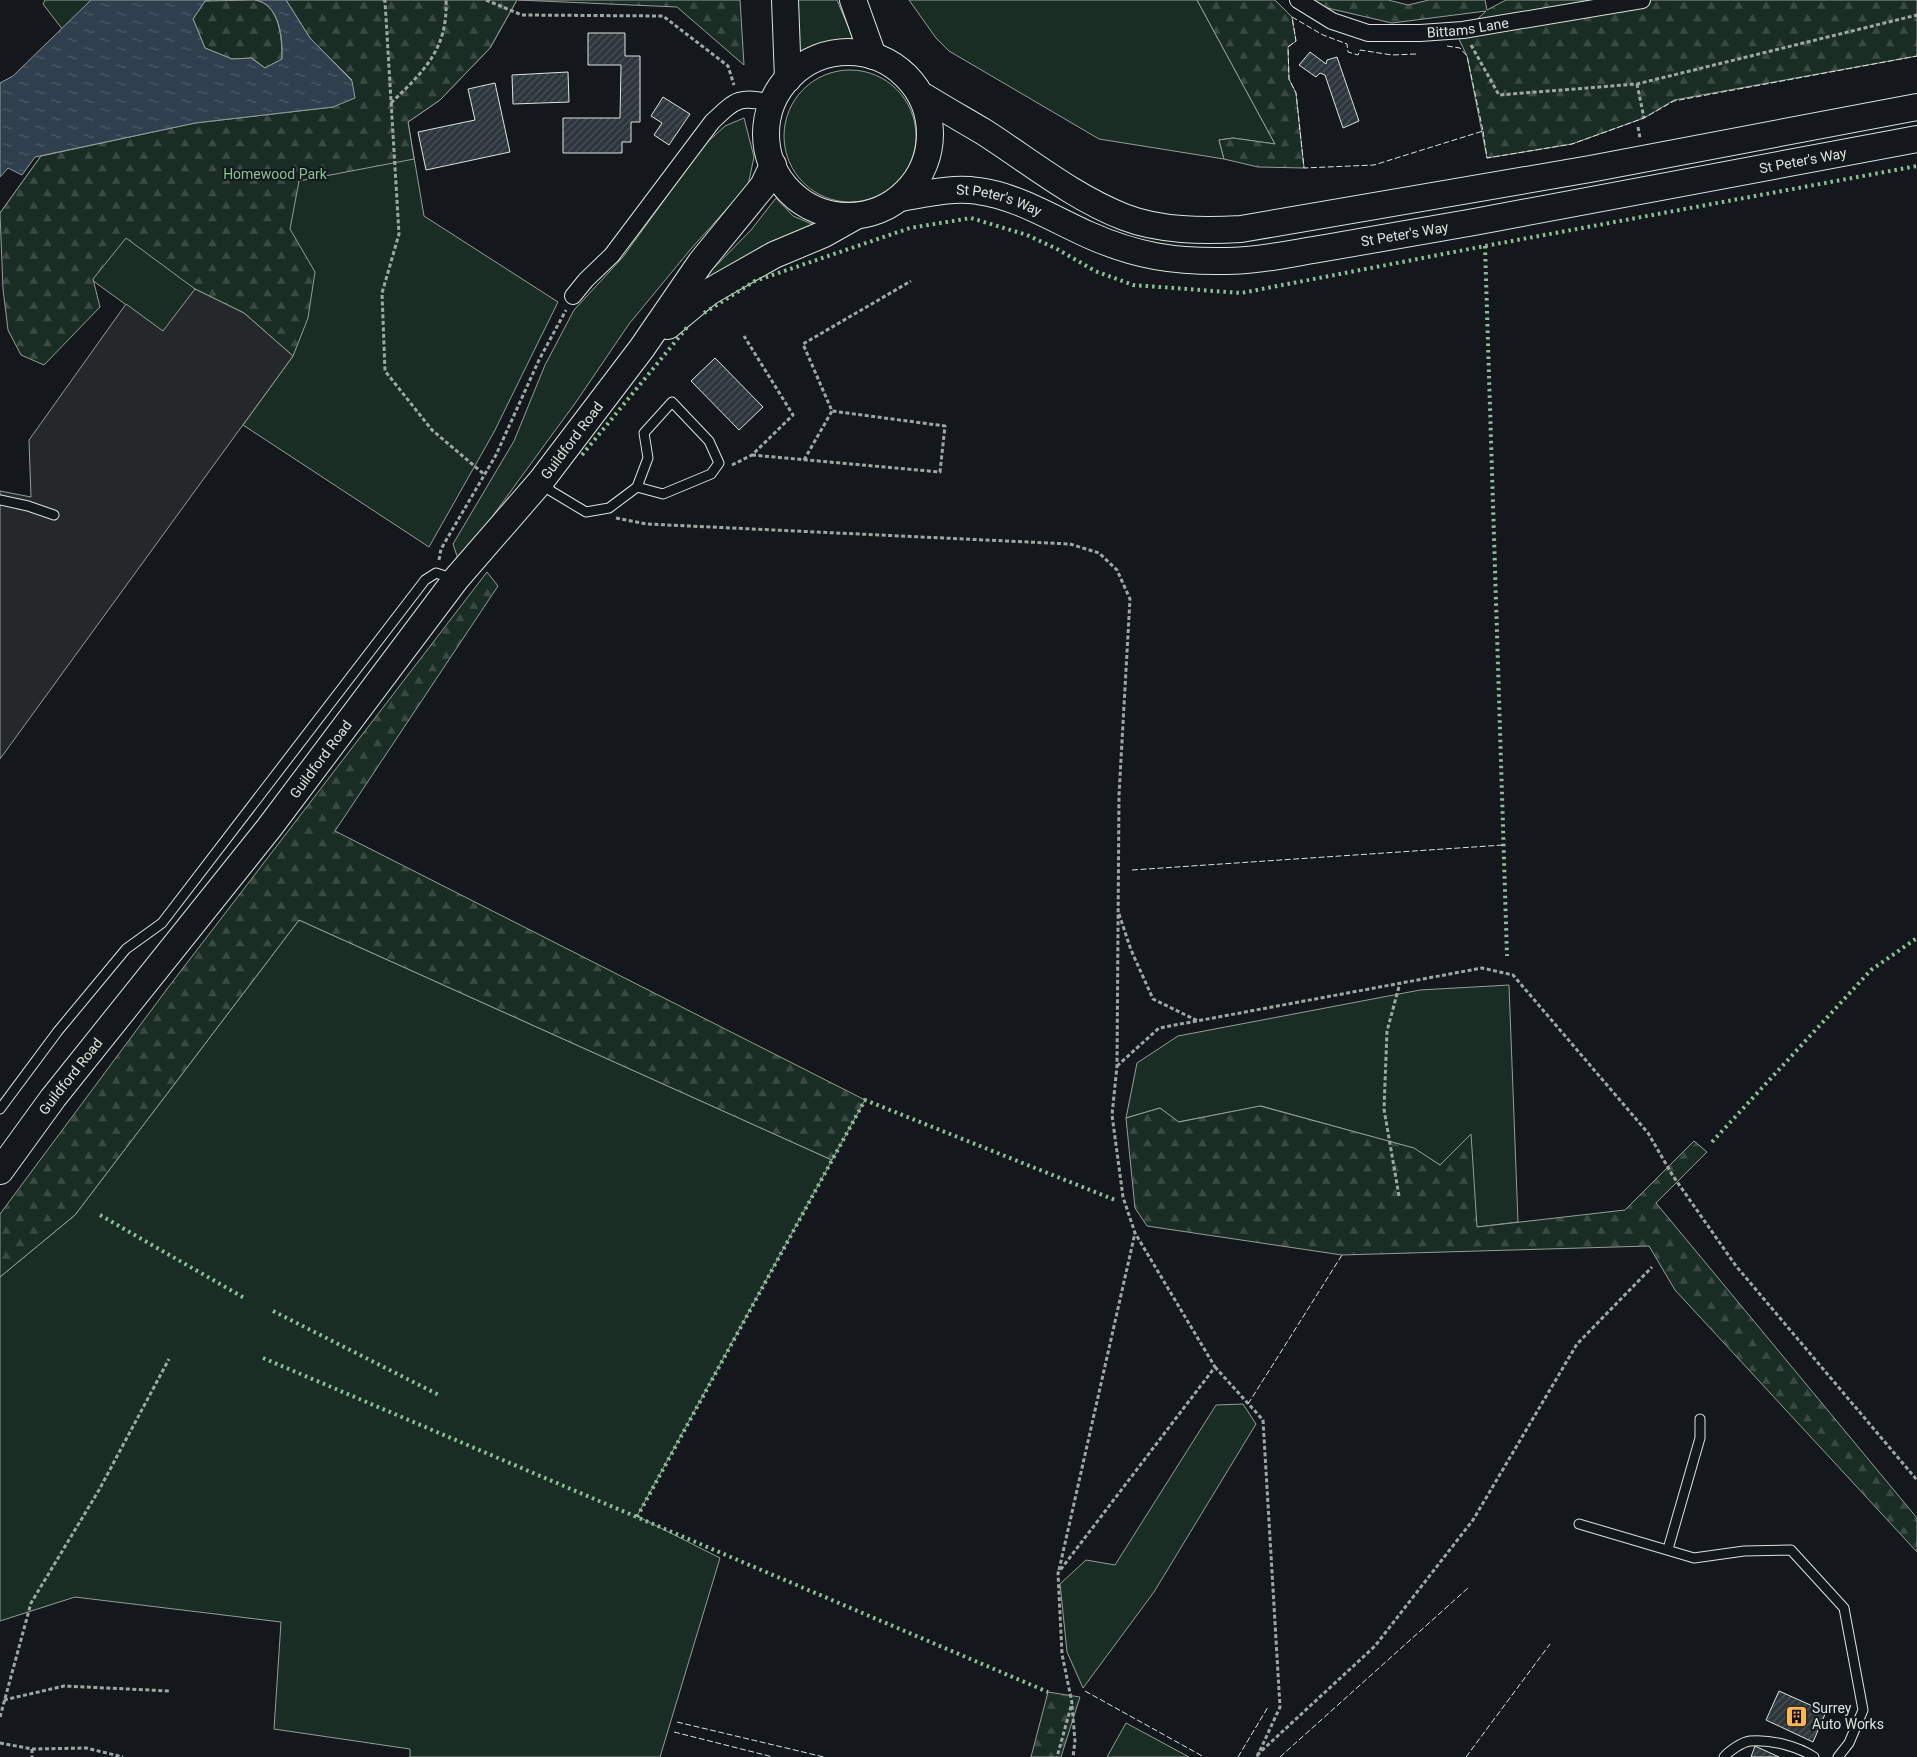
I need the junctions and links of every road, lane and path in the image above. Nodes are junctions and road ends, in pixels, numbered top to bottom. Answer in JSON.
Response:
{"nodes":[{"id":1,"x":383,"y":0,"type":"edge"},
{"id":2,"x":446,"y":0,"type":"edge"},
{"id":3,"x":486,"y":0,"type":"edge"},
{"id":4,"x":785,"y":0,"type":"edge"},
{"id":5,"x":853,"y":0,"type":"edge"},
{"id":6,"x":1298,"y":0,"type":"edge"},
{"id":7,"x":1642,"y":0,"type":"edge"},
{"id":8,"x":1917,"y":15,"type":"edge"},
{"id":9,"x":1463,"y":30,"type":"junction"},
{"id":10,"x":873,"y":56,"type":"junction"},
{"id":11,"x":788,"y":79,"type":"junction"},
{"id":12,"x":1636,"y":84,"type":"junction"},
{"id":13,"x":924,"y":97,"type":"junction"},
{"id":14,"x":738,"y":101,"type":"junction"},
{"id":15,"x":773,"y":103,"type":"junction"},
{"id":16,"x":390,"y":104,"type":"junction"},
{"id":17,"x":1917,"y":107,"type":"edge"},
{"id":18,"x":1644,"y":118,"type":"dead end"},
{"id":19,"x":1638,"y":127,"type":"dead end"},
{"id":20,"x":1917,"y":138,"type":"edge"},
{"id":21,"x":1641,"y":141,"type":"dead end"},
{"id":22,"x":772,"y":165,"type":"junction"},
{"id":23,"x":900,"y":198,"type":"junction"},
{"id":24,"x":856,"y":216,"type":"junction"},
{"id":25,"x":911,"y":281,"type":"dead end"},
{"id":26,"x":573,"y":296,"type":"joint"},
{"id":27,"x":744,"y":336,"type":"dead end"},
{"id":28,"x":642,"y":348,"type":"junction"},
{"id":29,"x":832,"y":411,"type":"junction"},
{"id":30,"x":752,"y":455,"type":"junction"},
{"id":31,"x":804,"y":460,"type":"junction"},
{"id":32,"x":711,"y":474,"type":"junction"},
{"id":33,"x":485,"y":475,"type":"junction"},
{"id":34,"x":541,"y":481,"type":"junction"},
{"id":35,"x":637,"y":488,"type":"junction"},
{"id":36,"x":0,"y":500,"type":"edge"},
{"id":37,"x":586,"y":512,"type":"junction"},
{"id":38,"x":54,"y":515,"type":"dead end"},
{"id":39,"x":446,"y":576,"type":"junction"},
{"id":40,"x":1118,"y":910,"type":"junction"},
{"id":41,"x":1400,"y":983,"type":"junction"},
{"id":42,"x":1198,"y":1021,"type":"junction"},
{"id":43,"x":1116,"y":1066,"type":"junction"},
{"id":44,"x":0,"y":1109,"type":"edge"},
{"id":45,"x":0,"y":1171,"type":"edge"},
{"id":46,"x":1399,"y":1196,"type":"dead end"},
{"id":47,"x":1134,"y":1233,"type":"junction"},
{"id":48,"x":1652,"y":1267,"type":"dead end"},
{"id":49,"x":169,"y":1359,"type":"dead end"},
{"id":50,"x":1215,"y":1367,"type":"junction"},
{"id":51,"x":1700,"y":1419,"type":"dead end"},
{"id":52,"x":1917,"y":1480,"type":"edge"},
{"id":53,"x":1579,"y":1524,"type":"dead end"},
{"id":54,"x":1668,"y":1550,"type":"junction"},
{"id":55,"x":1058,"y":1573,"type":"junction"},
{"id":56,"x":170,"y":1691,"type":"dead end"},
{"id":57,"x":4,"y":1700,"type":"junction"},
{"id":58,"x":1072,"y":1703,"type":"junction"},
{"id":59,"x":0,"y":1716,"type":"edge"},
{"id":60,"x":0,"y":1743,"type":"edge"},
{"id":61,"x":32,"y":1749,"type":"junction"},
{"id":62,"x":1257,"y":1756,"type":"edge"},
{"id":63,"x":32,"y":1757,"type":"edge"},
{"id":64,"x":123,"y":1757,"type":"edge"},
{"id":65,"x":1057,"y":1757,"type":"edge"},
{"id":66,"x":1073,"y":1757,"type":"edge"},
{"id":67,"x":1724,"y":1757,"type":"edge"},
{"id":68,"x":1814,"y":1757,"type":"edge"},
{"id":69,"x":1838,"y":1757,"type":"edge"}],
"edges":[{"from":1,"to":16,"type":"path"},
{"from":2,"to":16,"type":"path"},
{"from":3,"to":14,"type":"path"},
{"from":4,"to":11,"type":"main road"},
{"from":5,"to":10,"type":"main road"},
{"from":6,"to":9,"type":"street","name":"Bittams Lane"},
{"from":7,"to":9,"type":"street","name":"Bittams Lane"},
{"from":8,"to":12,"type":"path"},
{"from":9,"to":12,"type":"path"},
{"from":10,"to":11,"type":"main road"},
{"from":10,"to":13,"type":"main road"},
{"from":11,"to":15,"type":"main road"},
{"from":12,"to":18,"type":"path"},
{"from":13,"to":17,"type":"main road"},
{"from":13,"to":23,"type":"main road"},
{"from":14,"to":15,"type":"street"},
{"from":14,"to":26,"type":"street"},
{"from":15,"to":22,"type":"main road"},
{"from":16,"to":33,"type":"path"},
{"from":19,"to":21,"type":"path"},
{"from":20,"to":23,"type":"main road","name":"St Peter's Way"},
{"from":22,"to":24,"type":"main road"},
{"from":22,"to":28,"type":"main road","name":"Guildford Road"},
{"from":23,"to":24,"type":"main road"},
{"from":24,"to":28,"type":"main road","name":"Guildford Road"},
{"from":25,"to":29,"type":"path"},
{"from":26,"to":33,"type":"path"},
{"from":27,"to":30,"type":"path"},
{"from":28,"to":34,"type":"main road","name":"Guildford Road"},
{"from":29,"to":31,"type":"path"},
{"from":29,"to":31,"type":"path"},
{"from":30,"to":31,"type":"path"},
{"from":30,"to":32,"type":"path"},
{"from":32,"to":35,"type":"lane"},
{"from":32,"to":35,"type":"lane"},
{"from":33,"to":39,"type":"path"},
{"from":34,"to":37,"type":"lane"},
{"from":34,"to":39,"type":"main road","name":"Guildford Road"},
{"from":35,"to":37,"type":"lane"},
{"from":36,"to":38,"type":"lane"},
{"from":37,"to":40,"type":"path"},
{"from":39,"to":44,"type":"lane","name":"Guildford Road"},
{"from":39,"to":45,"type":"main road","name":"Guildford Road"},
{"from":40,"to":42,"type":"path"},
{"from":40,"to":43,"type":"path"},
{"from":41,"to":42,"type":"path"},
{"from":41,"to":46,"type":"path"},
{"from":41,"to":52,"type":"path"},
{"from":42,"to":43,"type":"path"},
{"from":43,"to":47,"type":"path"},
{"from":47,"to":50,"type":"path"},
{"from":47,"to":55,"type":"path"},
{"from":48,"to":62,"type":"path"},
{"from":49,"to":57,"type":"path"},
{"from":50,"to":55,"type":"path"},
{"from":50,"to":62,"type":"path"},
{"from":51,"to":54,"type":"lane"},
{"from":53,"to":54,"type":"lane"},
{"from":54,"to":69,"type":"lane"},
{"from":55,"to":58,"type":"path"},
{"from":56,"to":57,"type":"path"},
{"from":57,"to":59,"type":"path"},
{"from":58,"to":65,"type":"path"},
{"from":58,"to":66,"type":"path"},
{"from":60,"to":61,"type":"path"},
{"from":61,"to":63,"type":"path"},
{"from":61,"to":64,"type":"path"},
{"from":67,"to":68,"type":"lane"}]}
